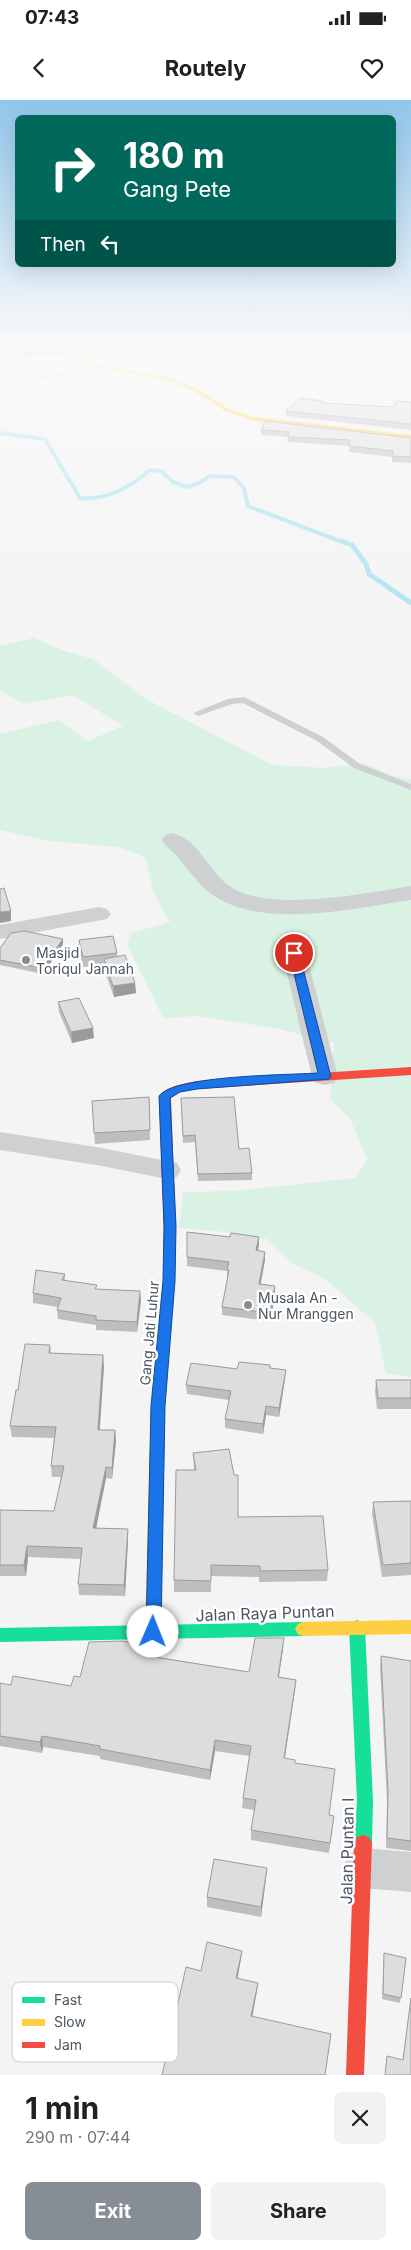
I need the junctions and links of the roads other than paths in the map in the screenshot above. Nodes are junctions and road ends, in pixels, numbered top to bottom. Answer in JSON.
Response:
{"nodes":[{"id":1,"x":378,"y":433,"type":"edge"},
{"id":2,"x":411,"y":437,"type":"edge"},
{"id":3,"x":198,"y":713,"type":"dead end"},
{"id":4,"x":411,"y":787,"type":"edge"},
{"id":5,"x":173,"y":840,"type":"dead end"},
{"id":6,"x":411,"y":893,"type":"edge"},
{"id":7,"x":99,"y":914,"type":"dead end"},
{"id":8,"x":0,"y":932,"type":"edge"},
{"id":9,"x":294,"y":953,"type":"dead end"},
{"id":10,"x":411,"y":1072,"type":"edge"},
{"id":11,"x":325,"y":1077,"type":"junction"},
{"id":12,"x":0,"y":1141,"type":"edge"},
{"id":13,"x":167,"y":1170,"type":"junction"},
{"id":14,"x":356,"y":1627,"type":"junction"},
{"id":15,"x":411,"y":1627,"type":"edge"},
{"id":16,"x":153,"y":1632,"type":"junction"},
{"id":17,"x":0,"y":1635,"type":"edge"},
{"id":18,"x":363,"y":1868,"type":"junction"},
{"id":19,"x":411,"y":1872,"type":"edge"},
{"id":20,"x":355,"y":2075,"type":"edge"}],
"edges":[{"from":1,"to":2,"type":"street"},
{"from":3,"to":4,"type":"lane"},
{"from":5,"to":6,"type":"street"},
{"from":7,"to":8,"type":"street"},
{"from":9,"to":11,"type":"street"},
{"from":10,"to":11,"type":"street"},
{"from":11,"to":13,"type":"street","name":"Gang Jati Luhur"},
{"from":12,"to":13,"type":"street"},
{"from":13,"to":16,"type":"street","name":"Gang Jati Luhur"},
{"from":14,"to":15,"type":"street","name":"Jalan Raya Puntan"},
{"from":14,"to":16,"type":"street","name":"Jalan Raya Puntan"},
{"from":14,"to":18,"type":"street","name":"Jalan Puntan I"},
{"from":16,"to":17,"type":"street","name":"Jalan Raya Puntan"},
{"from":18,"to":19,"type":"street"},
{"from":18,"to":20,"type":"street","name":"Jalan Puntan I"}]}
